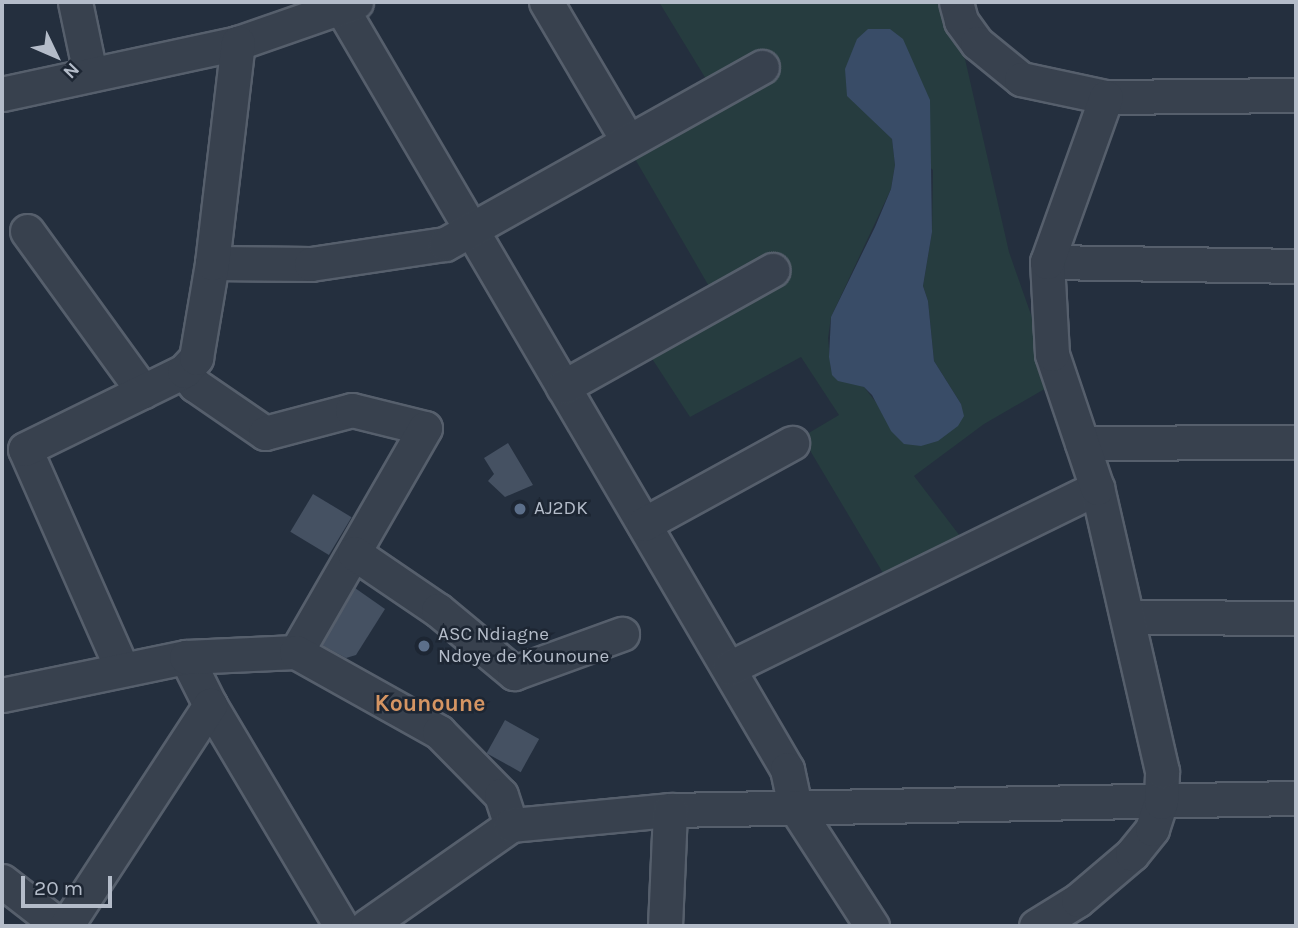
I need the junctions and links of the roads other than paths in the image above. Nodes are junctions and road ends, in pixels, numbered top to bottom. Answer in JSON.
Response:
{"nodes":[{"id":1,"x":75,"y":2,"type":"edge"},
{"id":2,"x":546,"y":2,"type":"edge"},
{"id":3,"x":956,"y":2,"type":"edge"},
{"id":4,"x":345,"y":4,"type":"edge"},
{"id":5,"x":237,"y":43,"type":"junction"},
{"id":6,"x":762,"y":66,"type":"dead end"},
{"id":7,"x":90,"y":73,"type":"junction"},
{"id":8,"x":2,"y":94,"type":"edge"},
{"id":9,"x":1296,"y":95,"type":"edge"},
{"id":10,"x":1106,"y":97,"type":"junction"},
{"id":11,"x":628,"y":141,"type":"junction"},
{"id":12,"x":471,"y":229,"type":"junction"},
{"id":13,"x":27,"y":231,"type":"dead end"},
{"id":14,"x":1047,"y":262,"type":"junction"},
{"id":15,"x":212,"y":263,"type":"junction"},
{"id":16,"x":1296,"y":267,"type":"edge"},
{"id":17,"x":772,"y":270,"type":"dead end"},
{"id":18,"x":184,"y":371,"type":"junction"},
{"id":19,"x":563,"y":387,"type":"junction"},
{"id":20,"x":143,"y":391,"type":"junction"},
{"id":21,"x":1296,"y":442,"type":"edge"},
{"id":22,"x":792,"y":443,"type":"dead end"},
{"id":23,"x":1082,"y":443,"type":"junction"},
{"id":24,"x":1097,"y":488,"type":"junction"},
{"id":25,"x":644,"y":524,"type":"junction"},
{"id":26,"x":354,"y":552,"type":"junction"},
{"id":27,"x":1128,"y":617,"type":"junction"},
{"id":28,"x":1296,"y":618,"type":"edge"},
{"id":29,"x":622,"y":634,"type":"dead end"},
{"id":30,"x":296,"y":652,"type":"junction"},
{"id":31,"x":186,"y":657,"type":"junction"},
{"id":32,"x":729,"y":668,"type":"junction"},
{"id":33,"x":122,"y":669,"type":"junction"},
{"id":34,"x":2,"y":695,"type":"edge"},
{"id":35,"x":210,"y":705,"type":"junction"},
{"id":36,"x":1296,"y":798,"type":"edge"},
{"id":37,"x":1161,"y":802,"type":"junction"},
{"id":38,"x":795,"y":807,"type":"junction"},
{"id":39,"x":670,"y":810,"type":"junction"},
{"id":40,"x":511,"y":825,"type":"junction"},
{"id":41,"x":2,"y":881,"type":"edge"},
{"id":42,"x":60,"y":926,"type":"edge"},
{"id":43,"x":66,"y":926,"type":"edge"},
{"id":44,"x":341,"y":926,"type":"edge"},
{"id":45,"x":367,"y":926,"type":"edge"},
{"id":46,"x":665,"y":926,"type":"edge"},
{"id":47,"x":872,"y":926,"type":"edge"},
{"id":48,"x":1036,"y":926,"type":"edge"}],
"edges":[{"from":1,"to":7,"type":"street"},
{"from":2,"to":11,"type":"street"},
{"from":3,"to":10,"type":"street"},
{"from":4,"to":5,"type":"street"},
{"from":4,"to":12,"type":"street"},
{"from":5,"to":7,"type":"street"},
{"from":5,"to":15,"type":"street"},
{"from":6,"to":11,"type":"street"},
{"from":7,"to":8,"type":"street"},
{"from":9,"to":10,"type":"street"},
{"from":10,"to":14,"type":"street"},
{"from":11,"to":12,"type":"street"},
{"from":12,"to":15,"type":"street"},
{"from":12,"to":19,"type":"street"},
{"from":13,"to":20,"type":"street"},
{"from":14,"to":16,"type":"street"},
{"from":14,"to":23,"type":"street"},
{"from":15,"to":18,"type":"street"},
{"from":17,"to":19,"type":"street"},
{"from":18,"to":20,"type":"street"},
{"from":18,"to":26,"type":"street"},
{"from":19,"to":25,"type":"street"},
{"from":20,"to":33,"type":"street"},
{"from":21,"to":23,"type":"street"},
{"from":22,"to":25,"type":"street"},
{"from":23,"to":24,"type":"street"},
{"from":24,"to":27,"type":"street"},
{"from":24,"to":32,"type":"street"},
{"from":25,"to":32,"type":"street"},
{"from":26,"to":29,"type":"street"},
{"from":26,"to":30,"type":"street"},
{"from":27,"to":28,"type":"street"},
{"from":27,"to":37,"type":"street"},
{"from":30,"to":31,"type":"street"},
{"from":30,"to":40,"type":"street"},
{"from":31,"to":33,"type":"street"},
{"from":31,"to":35,"type":"street"},
{"from":32,"to":38,"type":"street"},
{"from":33,"to":34,"type":"street"},
{"from":35,"to":43,"type":"street"},
{"from":35,"to":44,"type":"street"},
{"from":36,"to":37,"type":"street"},
{"from":37,"to":38,"type":"street"},
{"from":37,"to":48,"type":"street"},
{"from":38,"to":39,"type":"street"},
{"from":38,"to":47,"type":"street"},
{"from":39,"to":40,"type":"street"},
{"from":39,"to":46,"type":"street"},
{"from":40,"to":45,"type":"street"},
{"from":41,"to":42,"type":"street"}]}
